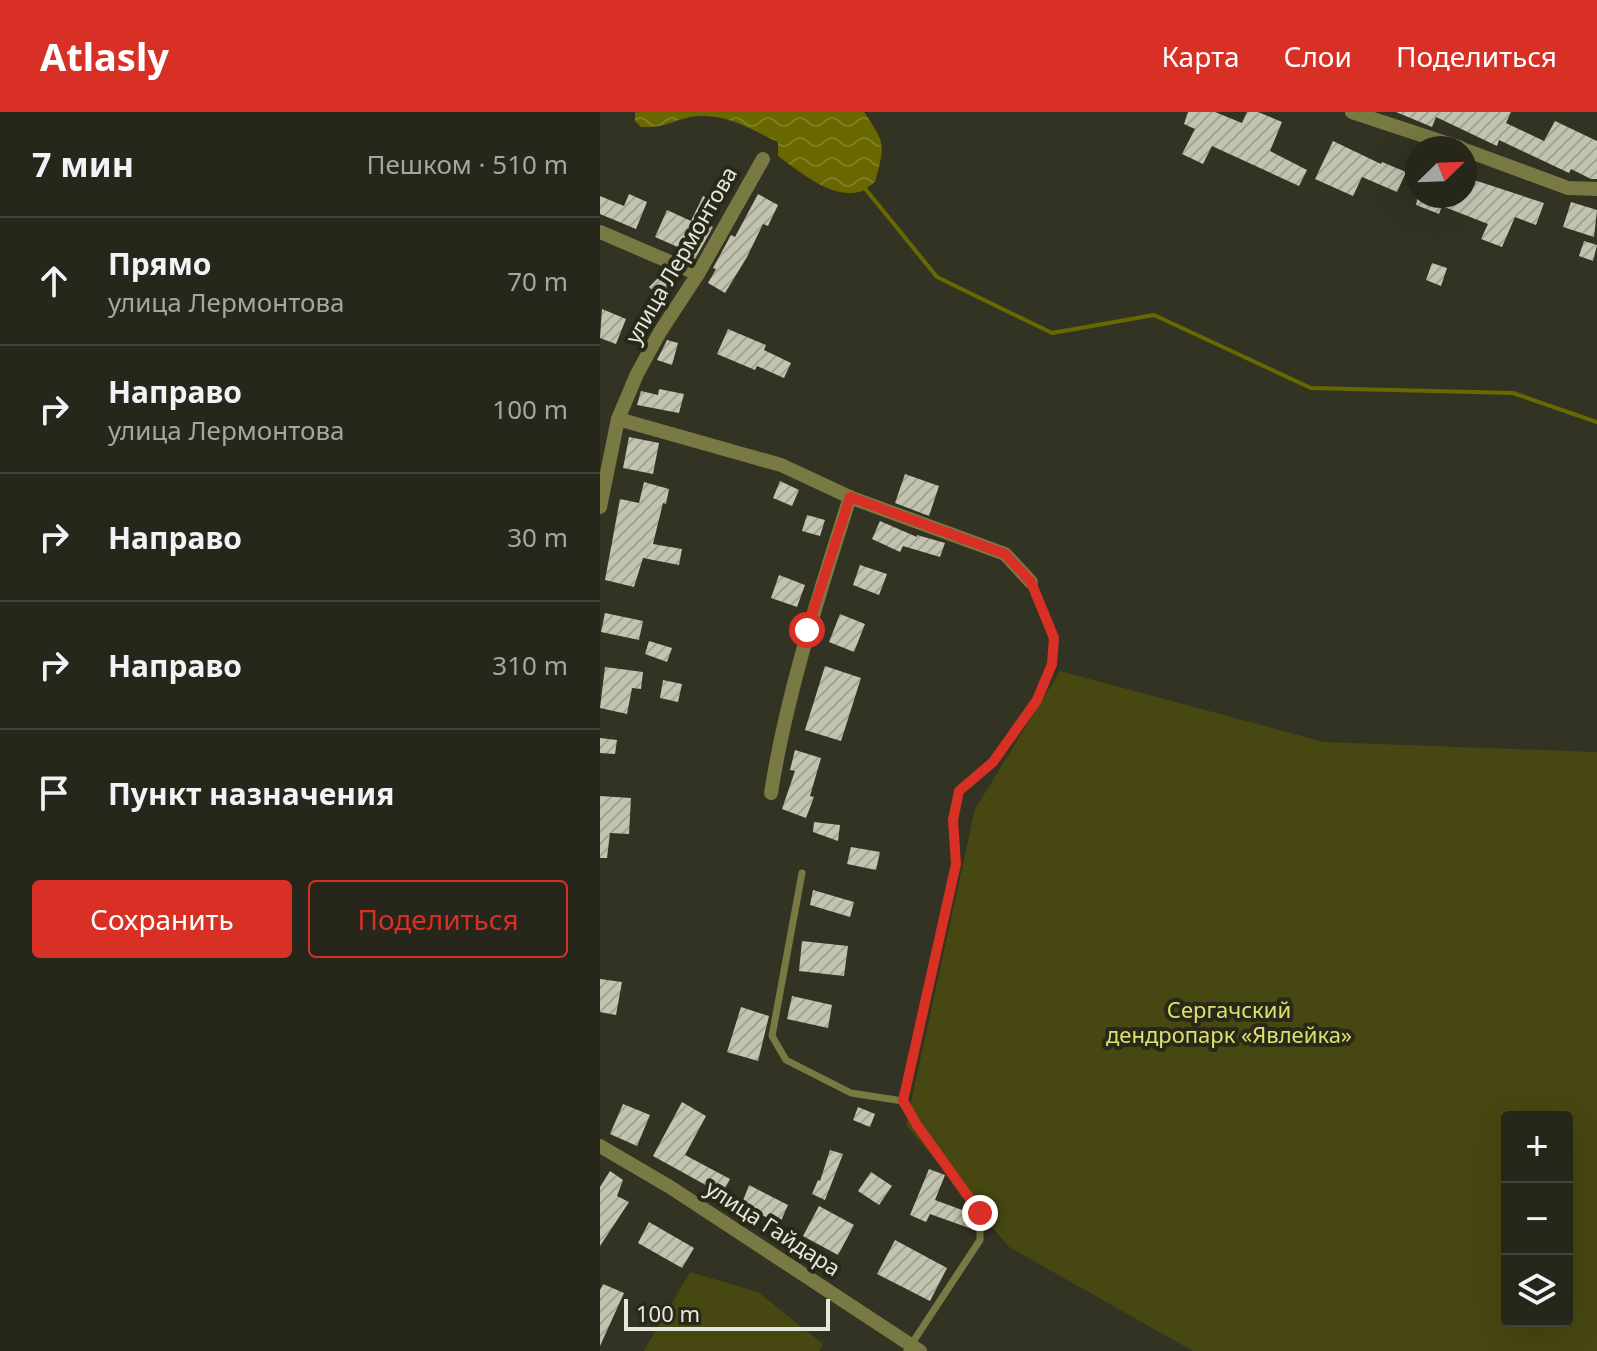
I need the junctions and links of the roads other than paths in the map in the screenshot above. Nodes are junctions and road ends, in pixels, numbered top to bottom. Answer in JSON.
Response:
{"nodes":[{"id":1,"x":1352,"y":112,"type":"edge"},
{"id":2,"x":1424,"y":136,"type":"edge"},
{"id":3,"x":1477,"y":154,"type":"edge"},
{"id":4,"x":763,"y":159,"type":"dead end"},
{"id":5,"x":1597,"y":189,"type":"edge"},
{"id":6,"x":600,"y":232,"type":"edge"},
{"id":7,"x":698,"y":274,"type":"junction"},
{"id":8,"x":618,"y":419,"type":"junction"},
{"id":9,"x":850,"y":497,"type":"junction"},
{"id":10,"x":600,"y":507,"type":"edge"},
{"id":11,"x":1031,"y":582,"type":"joint"},
{"id":12,"x":771,"y":793,"type":"dead end"},
{"id":13,"x":802,"y":873,"type":"dead end"},
{"id":14,"x":903,"y":1101,"type":"junction"},
{"id":15,"x":600,"y":1146,"type":"edge"},
{"id":16,"x":913,"y":1349,"type":"edge"}],
"edges":[{"from":1,"to":2,"type":"street"},
{"from":3,"to":5,"type":"street"},
{"from":4,"to":7,"type":"street","name":"улица Лермонтова"},
{"from":6,"to":7,"type":"street"},
{"from":7,"to":8,"type":"street","name":"улица Лермонтова"},
{"from":8,"to":9,"type":"street"},
{"from":8,"to":10,"type":"street","name":"улица Лермонтова"},
{"from":9,"to":11,"type":"street"},
{"from":9,"to":12,"type":"street"},
{"from":11,"to":14,"type":"lane"},
{"from":13,"to":14,"type":"lane"},
{"from":14,"to":16,"type":"lane"},
{"from":15,"to":16,"type":"street","name":"улица Гайдара"}]}
